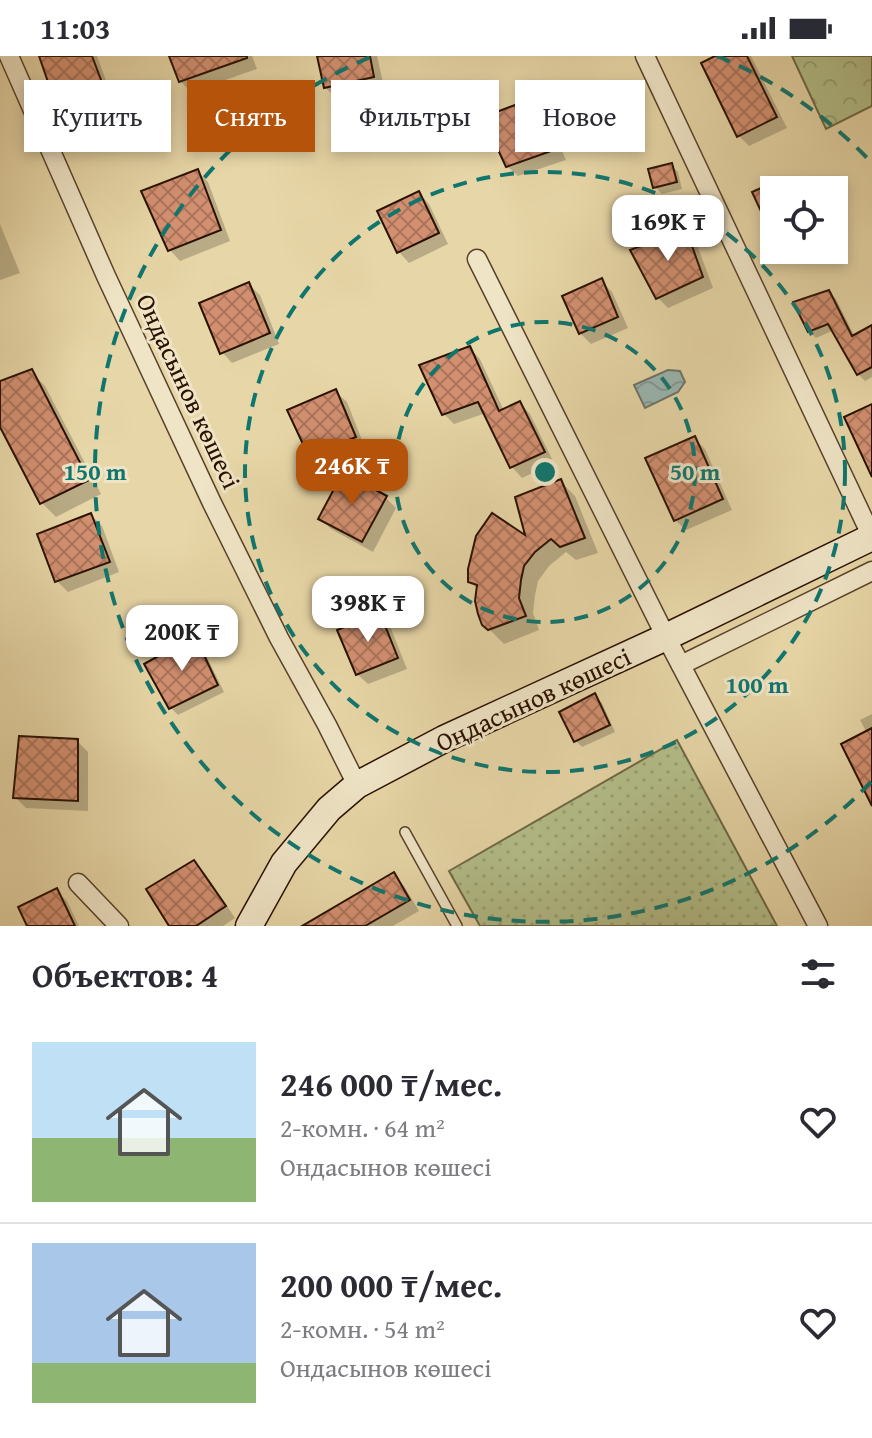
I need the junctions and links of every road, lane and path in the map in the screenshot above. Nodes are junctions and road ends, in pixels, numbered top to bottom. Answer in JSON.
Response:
{"nodes":[{"id":1,"x":9,"y":56,"type":"edge"},
{"id":2,"x":645,"y":56,"type":"edge"},
{"id":3,"x":477,"y":259,"type":"dead end"},
{"id":4,"x":872,"y":537,"type":"edge"},
{"id":5,"x":872,"y":571,"type":"edge"},
{"id":6,"x":666,"y":637,"type":"junction"},
{"id":7,"x":681,"y":665,"type":"junction"},
{"id":8,"x":357,"y":785,"type":"junction"},
{"id":9,"x":405,"y":832,"type":"dead end"},
{"id":10,"x":78,"y":883,"type":"dead end"},
{"id":11,"x":119,"y":926,"type":"edge"},
{"id":12,"x":249,"y":926,"type":"edge"},
{"id":13,"x":457,"y":926,"type":"edge"},
{"id":14,"x":818,"y":926,"type":"edge"}],
"edges":[{"from":1,"to":8,"type":"street","name":"Ондасынов көшесі"},
{"from":2,"to":4,"type":"street"},
{"from":3,"to":6,"type":"street"},
{"from":4,"to":6,"type":"street","name":"Оңдасынов көшесі"},
{"from":5,"to":7,"type":"street"},
{"from":6,"to":7,"type":"street"},
{"from":6,"to":8,"type":"street","name":"Оңдасынов көшесі"},
{"from":7,"to":14,"type":"street"},
{"from":8,"to":12,"type":"street","name":"Оңдасынов көшесі"},
{"from":9,"to":13,"type":"lane"},
{"from":10,"to":11,"type":"street"}]}
